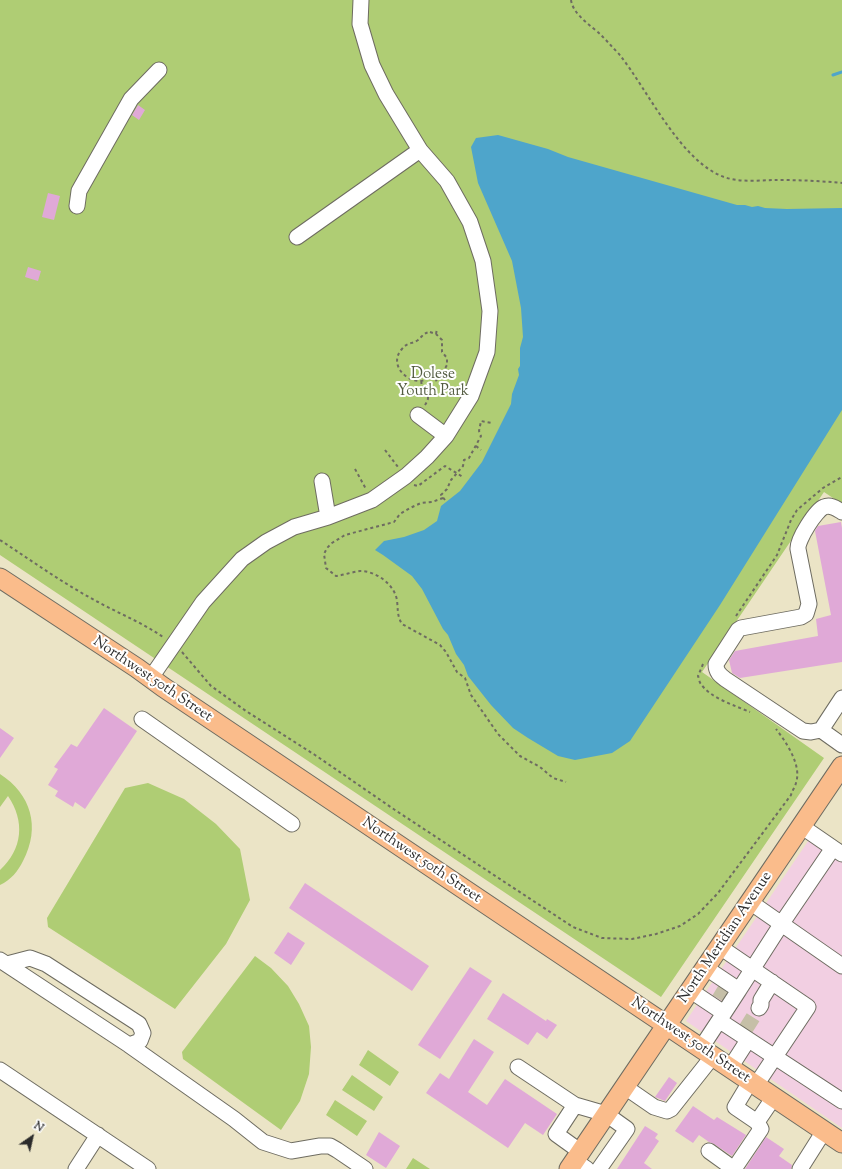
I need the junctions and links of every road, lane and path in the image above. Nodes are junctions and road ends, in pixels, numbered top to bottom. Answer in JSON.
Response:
{"nodes":[{"id":1,"x":361,"y":0,"type":"edge"},
{"id":2,"x":571,"y":0,"type":"edge"},
{"id":3,"x":159,"y":70,"type":"dead end"},
{"id":4,"x":420,"y":150,"type":"junction"},
{"id":5,"x":842,"y":183,"type":"edge"},
{"id":6,"x":77,"y":206,"type":"dead end"},
{"id":7,"x":297,"y":237,"type":"dead end"},
{"id":8,"x":437,"y":329,"type":"dead end"},
{"id":9,"x":436,"y":334,"type":"junction"},
{"id":10,"x":434,"y":373,"type":"junction"},
{"id":11,"x":421,"y":381,"type":"junction"},
{"id":12,"x":436,"y":382,"type":"dead end"},
{"id":13,"x":418,"y":415,"type":"joint"},
{"id":14,"x":492,"y":423,"type":"dead end"},
{"id":15,"x":446,"y":436,"type":"junction"},
{"id":16,"x":476,"y":446,"type":"junction"},
{"id":17,"x":481,"y":450,"type":"dead end"},
{"id":18,"x":355,"y":469,"type":"dead end"},
{"id":19,"x":457,"y":473,"type":"junction"},
{"id":20,"x":463,"y":477,"type":"dead end"},
{"id":21,"x":842,"y":477,"type":"edge"},
{"id":22,"x":322,"y":481,"type":"dead end"},
{"id":23,"x":443,"y":498,"type":"junction"},
{"id":24,"x":372,"y":500,"type":"junction"},
{"id":25,"x":445,"y":500,"type":"dead end"},
{"id":26,"x":842,"y":512,"type":"edge"},
{"id":27,"x":328,"y":517,"type":"junction"},
{"id":28,"x":0,"y":540,"type":"edge"},
{"id":29,"x":0,"y":578,"type":"edge"},
{"id":30,"x":734,"y":619,"type":"dead end"},
{"id":31,"x":163,"y":637,"type":"dead end"},
{"id":32,"x":180,"y":650,"type":"dead end"},
{"id":33,"x":704,"y":663,"type":"dead end"},
{"id":34,"x":150,"y":679,"type":"junction"},
{"id":35,"x":842,"y":698,"type":"edge"},
{"id":36,"x":752,"y":713,"type":"dead end"},
{"id":37,"x":142,"y":719,"type":"dead end"},
{"id":38,"x":770,"y":725,"type":"dead end"},
{"id":39,"x":820,"y":730,"type":"junction"},
{"id":40,"x":842,"y":745,"type":"edge"},
{"id":41,"x":842,"y":766,"type":"edge"},
{"id":42,"x":566,"y":782,"type":"dead end"},
{"id":43,"x":292,"y":824,"type":"dead end"},
{"id":44,"x":801,"y":826,"type":"junction"},
{"id":45,"x":838,"y":851,"type":"edge"},
{"id":46,"x":750,"y":902,"type":"junction"},
{"id":47,"x":782,"y":924,"type":"junction"},
{"id":48,"x":720,"y":947,"type":"junction"},
{"id":49,"x":4,"y":962,"type":"edge"},
{"id":50,"x":842,"y":966,"type":"edge"},
{"id":51,"x":706,"y":968,"type":"junction"},
{"id":52,"x":753,"y":969,"type":"junction"},
{"id":53,"x":772,"y":982,"type":"junction"},
{"id":54,"x":691,"y":991,"type":"junction"},
{"id":55,"x":724,"y":1000,"type":"junction"},
{"id":56,"x":758,"y":1004,"type":"tunnel mouth"},
{"id":57,"x":667,"y":1026,"type":"junction"},
{"id":58,"x":743,"y":1033,"type":"junction"},
{"id":59,"x":129,"y":1045,"type":"junction"},
{"id":60,"x":707,"y":1052,"type":"junction"},
{"id":61,"x":774,"y":1057,"type":"junction"},
{"id":62,"x":518,"y":1068,"type":"dead end"},
{"id":63,"x":730,"y":1068,"type":"junction"},
{"id":64,"x":0,"y":1070,"type":"edge"},
{"id":65,"x":753,"y":1083,"type":"junction"},
{"id":66,"x":625,"y":1086,"type":"junction"},
{"id":67,"x":774,"y":1097,"type":"junction"},
{"id":68,"x":842,"y":1100,"type":"edge"},
{"id":69,"x":575,"y":1104,"type":"junction"},
{"id":70,"x":606,"y":1114,"type":"junction"},
{"id":71,"x":757,"y":1122,"type":"junction"},
{"id":72,"x":824,"y":1131,"type":"junction"},
{"id":73,"x":98,"y":1135,"type":"junction"},
{"id":74,"x":842,"y":1143,"type":"edge"},
{"id":75,"x":709,"y":1151,"type":"dead end"},
{"id":76,"x":578,"y":1163,"type":"edge"},
{"id":77,"x":76,"y":1169,"type":"edge"},
{"id":78,"x":148,"y":1169,"type":"edge"},
{"id":79,"x":366,"y":1169,"type":"edge"},
{"id":80,"x":599,"y":1169,"type":"edge"},
{"id":81,"x":800,"y":1169,"type":"edge"}],
"edges":[{"from":1,"to":4,"type":"street"},
{"from":2,"to":5,"type":"path"},
{"from":3,"to":6,"type":"street"},
{"from":4,"to":7,"type":"street"},
{"from":4,"to":15,"type":"street"},
{"from":8,"to":9,"type":"path"},
{"from":9,"to":10,"type":"path"},
{"from":9,"to":11,"type":"path"},
{"from":10,"to":11,"type":"path"},
{"from":10,"to":12,"type":"path"},
{"from":11,"to":13,"type":"path"},
{"from":13,"to":15,"type":"street"},
{"from":14,"to":16,"type":"path"},
{"from":15,"to":24,"type":"street"},
{"from":16,"to":17,"type":"path"},
{"from":16,"to":19,"type":"path"},
{"from":18,"to":24,"type":"path"},
{"from":19,"to":20,"type":"path"},
{"from":19,"to":23,"type":"path"},
{"from":21,"to":30,"type":"path"},
{"from":22,"to":27,"type":"street"},
{"from":23,"to":25,"type":"path"},
{"from":23,"to":42,"type":"path"},
{"from":24,"to":27,"type":"street"},
{"from":26,"to":39,"type":"street"},
{"from":27,"to":34,"type":"street"},
{"from":28,"to":31,"type":"path"},
{"from":29,"to":34,"type":"main road","name":"Northwest 50th Street"},
{"from":32,"to":38,"type":"path"},
{"from":33,"to":36,"type":"path"},
{"from":34,"to":57,"type":"main road","name":"Northwest 50th Street"},
{"from":35,"to":39,"type":"street"},
{"from":37,"to":43,"type":"street"},
{"from":39,"to":40,"type":"street"},
{"from":41,"to":44,"type":"main road","name":"North Meridian Avenue"},
{"from":44,"to":45,"type":"street"},
{"from":44,"to":46,"type":"main road","name":"North Meridian Avenue"},
{"from":45,"to":47,"type":"street"},
{"from":46,"to":47,"type":"street"},
{"from":46,"to":48,"type":"main road","name":"North Meridian Avenue"},
{"from":47,"to":50,"type":"street"},
{"from":47,"to":52,"type":"street"},
{"from":48,"to":51,"type":"main road","name":"North Meridian Avenue"},
{"from":48,"to":52,"type":"street"},
{"from":49,"to":59,"type":"street"},
{"from":49,"to":59,"type":"street"},
{"from":51,"to":54,"type":"main road","name":"North Meridian Avenue"},
{"from":51,"to":55,"type":"street"},
{"from":52,"to":53,"type":"street"},
{"from":52,"to":55,"type":"street"},
{"from":53,"to":56,"type":"street"},
{"from":53,"to":61,"type":"street"},
{"from":54,"to":55,"type":"street"},
{"from":54,"to":57,"type":"main road","name":"North Meridian Avenue"},
{"from":55,"to":58,"type":"street"},
{"from":55,"to":60,"type":"street"},
{"from":57,"to":60,"type":"main road","name":"Northwest 50th Street"},
{"from":57,"to":66,"type":"main road","name":"North Meridian Avenue"},
{"from":58,"to":61,"type":"street"},
{"from":58,"to":63,"type":"street"},
{"from":59,"to":79,"type":"street"},
{"from":60,"to":63,"type":"main road","name":"Northwest 50th Street"},
{"from":60,"to":66,"type":"street"},
{"from":61,"to":65,"type":"street"},
{"from":61,"to":68,"type":"street"},
{"from":62,"to":69,"type":"street"},
{"from":63,"to":65,"type":"main road","name":"Northwest 50th Street"},
{"from":64,"to":73,"type":"street"},
{"from":65,"to":67,"type":"main road","name":"Northwest 50th Street"},
{"from":65,"to":71,"type":"street"},
{"from":66,"to":70,"type":"main road","name":"North Meridian Avenue"},
{"from":67,"to":71,"type":"street"},
{"from":67,"to":72,"type":"main road","name":"Northwest 50th Street"},
{"from":69,"to":70,"type":"street"},
{"from":69,"to":76,"type":"street"},
{"from":70,"to":76,"type":"main road","name":"North Meridian Avenue"},
{"from":70,"to":80,"type":"street"},
{"from":71,"to":75,"type":"street"},
{"from":72,"to":74,"type":"main road","name":"Northwest 50th Street"},
{"from":72,"to":81,"type":"street"},
{"from":73,"to":77,"type":"street"},
{"from":73,"to":78,"type":"street"}]}
